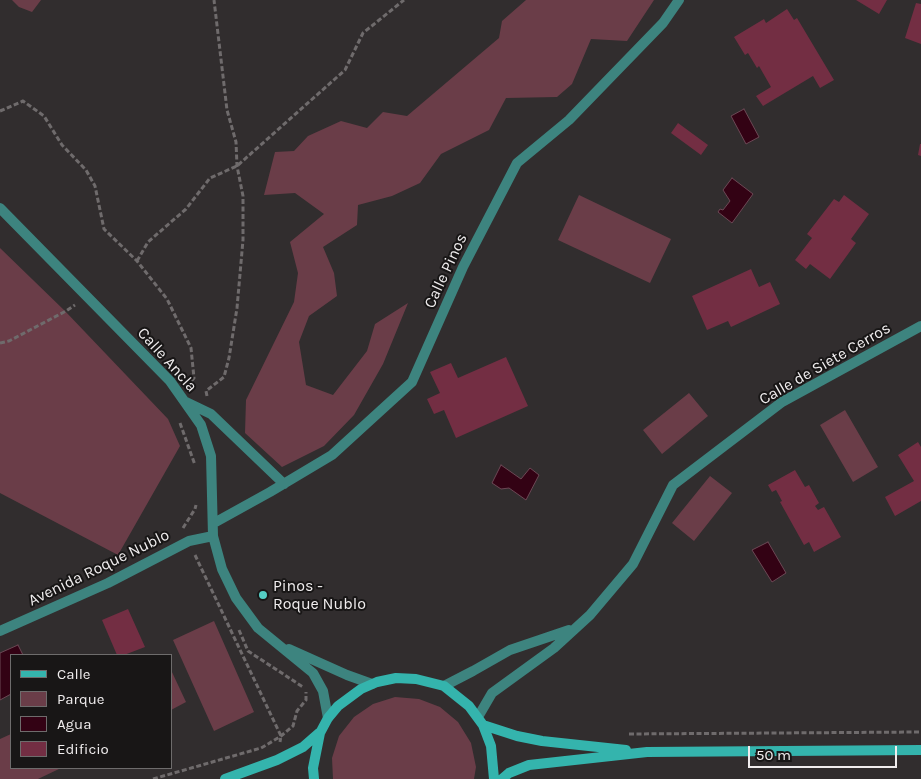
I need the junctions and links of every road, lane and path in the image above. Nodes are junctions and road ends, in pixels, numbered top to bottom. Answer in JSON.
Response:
{"nodes":[{"id":1,"x":214,"y":0,"type":"edge"},
{"id":2,"x":404,"y":0,"type":"edge"},
{"id":3,"x":679,"y":0,"type":"edge"},
{"id":4,"x":0,"y":111,"type":"edge"},
{"id":5,"x":237,"y":166,"type":"junction"},
{"id":6,"x":0,"y":208,"type":"edge"},
{"id":7,"x":137,"y":260,"type":"junction"},
{"id":8,"x":86,"y":296,"type":"junction"},
{"id":9,"x":921,"y":326,"type":"edge"},
{"id":10,"x":0,"y":343,"type":"edge"},
{"id":11,"x":182,"y":398,"type":"junction"},
{"id":12,"x":211,"y":414,"type":"junction"},
{"id":13,"x":177,"y":419,"type":"dead end"},
{"id":14,"x":196,"y":468,"type":"dead end"},
{"id":15,"x":284,"y":484,"type":"junction"},
{"id":16,"x":196,"y":501,"type":"dead end"},
{"id":17,"x":214,"y":523,"type":"junction"},
{"id":18,"x":213,"y":536,"type":"junction"},
{"id":19,"x":189,"y":541,"type":"junction"},
{"id":20,"x":235,"y":622,"type":"dead end"},
{"id":21,"x":572,"y":629,"type":"junction"},
{"id":22,"x":0,"y":631,"type":"edge"},
{"id":23,"x":279,"y":645,"type":"junction"},
{"id":24,"x":372,"y":684,"type":"junction"},
{"id":25,"x":444,"y":686,"type":"junction"},
{"id":26,"x":328,"y":718,"type":"junction"},
{"id":27,"x":481,"y":721,"type":"junction"},
{"id":28,"x":921,"y":732,"type":"edge"},
{"id":29,"x":320,"y":733,"type":"junction"},
{"id":30,"x":627,"y":734,"type":"dead end"},
{"id":31,"x":281,"y":736,"type":"junction"},
{"id":32,"x":921,"y":750,"type":"edge"},
{"id":33,"x":646,"y":752,"type":"junction"},
{"id":34,"x":278,"y":760,"type":"junction"},
{"id":35,"x":153,"y":779,"type":"edge"},
{"id":36,"x":224,"y":779,"type":"edge"},
{"id":37,"x":314,"y":779,"type":"edge"},
{"id":38,"x":494,"y":779,"type":"edge"},
{"id":39,"x":502,"y":779,"type":"edge"}],
"edges":[{"from":1,"to":5,"type":"path"},
{"from":2,"to":5,"type":"path"},
{"from":3,"to":15,"type":"street","name":"Calle Pinos"},
{"from":4,"to":7,"type":"path"},
{"from":5,"to":7,"type":"path"},
{"from":5,"to":12,"type":"path"},
{"from":6,"to":8,"type":"street","name":"Calle Ancla"},
{"from":7,"to":11,"type":"path"},
{"from":8,"to":10,"type":"path"},
{"from":8,"to":11,"type":"street","name":"Calle Ancla"},
{"from":9,"to":21,"type":"street","name":"Calle de Siete Cerros"},
{"from":11,"to":12,"type":"street"},
{"from":11,"to":17,"type":"street","name":"Calle Ancla"},
{"from":12,"to":15,"type":"street"},
{"from":13,"to":14,"type":"path"},
{"from":15,"to":17,"type":"street","name":"Calle Pinos"},
{"from":16,"to":19,"type":"path"},
{"from":17,"to":18,"type":"street","name":"Calle Ancla"},
{"from":18,"to":19,"type":"street","name":"Avenida Roque Nublo"},
{"from":18,"to":23,"type":"street","name":"Calle Ancla"},
{"from":19,"to":22,"type":"street","name":"Avenida Roque Nublo"},
{"from":19,"to":31,"type":"path"},
{"from":20,"to":31,"type":"path"},
{"from":21,"to":25,"type":"street","name":"Calle de Siete Cerros"},
{"from":21,"to":27,"type":"street","name":"Calle de Siete Cerros"},
{"from":23,"to":24,"type":"street","name":"Calle Ancla"},
{"from":23,"to":26,"type":"street","name":"Calle Ancla"},
{"from":24,"to":25,"type":"main road"},
{"from":24,"to":26,"type":"main road"},
{"from":25,"to":27,"type":"main road"},
{"from":26,"to":29,"type":"main road"},
{"from":27,"to":33,"type":"main road"},
{"from":27,"to":38,"type":"main road"},
{"from":28,"to":30,"type":"path"},
{"from":29,"to":34,"type":"main road"},
{"from":29,"to":37,"type":"main road"},
{"from":31,"to":34,"type":"path"},
{"from":31,"to":35,"type":"path"},
{"from":32,"to":33,"type":"main road"},
{"from":33,"to":39,"type":"main road"},
{"from":34,"to":36,"type":"main road"}]}
